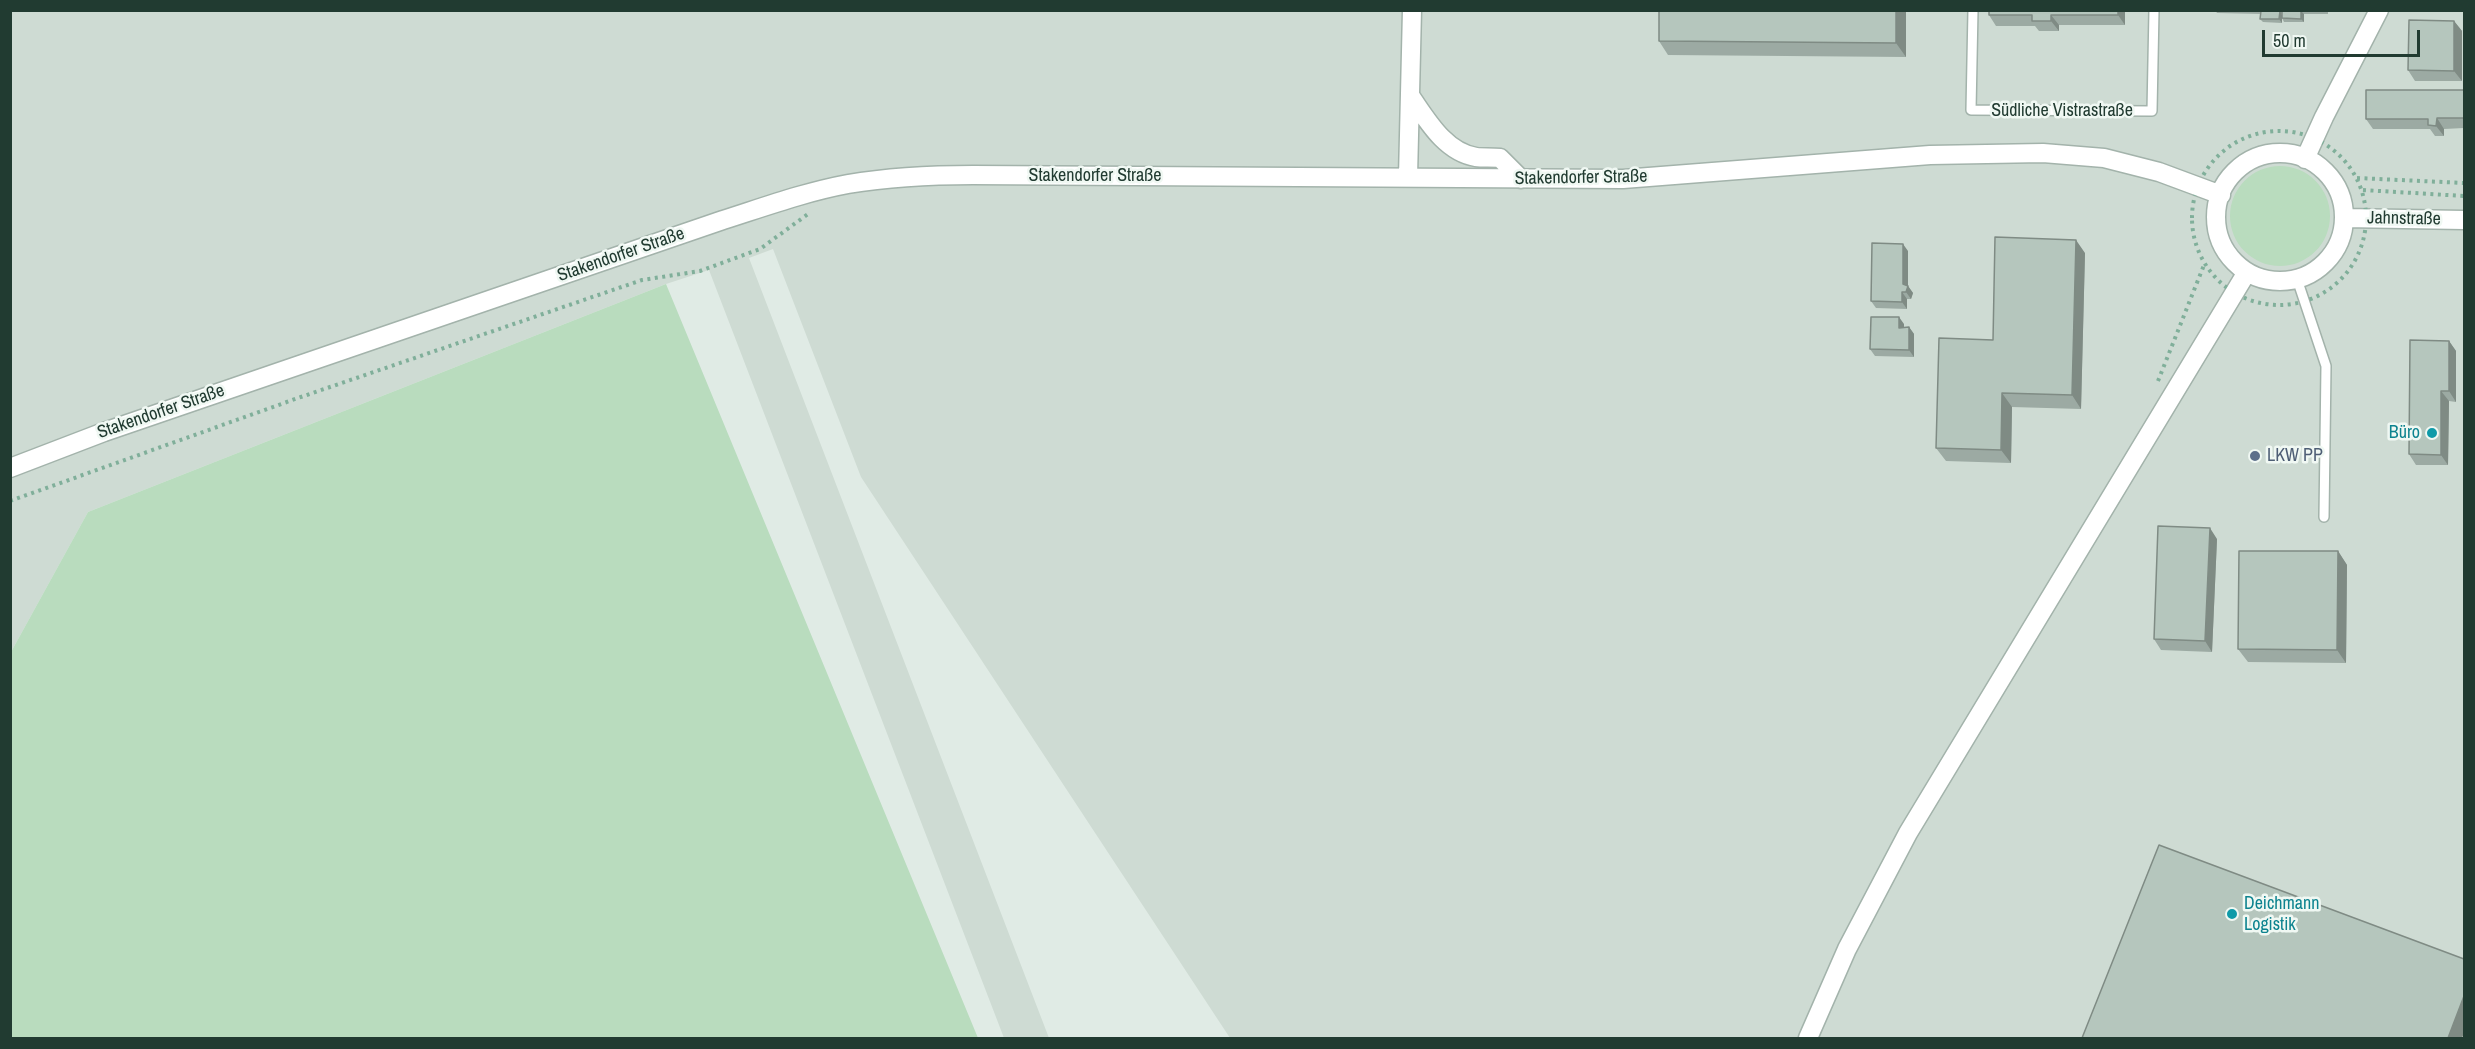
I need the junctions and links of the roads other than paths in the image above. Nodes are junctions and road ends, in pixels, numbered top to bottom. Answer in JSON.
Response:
{"nodes":[{"id":1,"x":1412,"y":10,"type":"edge"},
{"id":2,"x":1973,"y":10,"type":"edge"},
{"id":3,"x":2154,"y":10,"type":"edge"},
{"id":4,"x":2379,"y":10,"type":"edge"},
{"id":5,"x":1411,"y":97,"type":"junction"},
{"id":6,"x":2305,"y":159,"type":"junction"},
{"id":7,"x":1408,"y":177,"type":"junction"},
{"id":8,"x":1521,"y":179,"type":"junction"},
{"id":9,"x":2220,"y":195,"type":"junction"},
{"id":10,"x":2344,"y":218,"type":"junction"},
{"id":11,"x":2464,"y":220,"type":"edge"},
{"id":12,"x":2247,"y":272,"type":"junction"},
{"id":13,"x":2297,"y":279,"type":"junction"},
{"id":14,"x":10,"y":468,"type":"edge"},
{"id":15,"x":2324,"y":517,"type":"dead end"},
{"id":16,"x":1808,"y":1038,"type":"edge"}],
"edges":[{"from":1,"to":5,"type":"street"},
{"from":2,"to":3,"type":"lane","name":"Südliche Vistrastraße"},
{"from":4,"to":6,"type":"street"},
{"from":5,"to":7,"type":"street"},
{"from":5,"to":8,"type":"street"},
{"from":6,"to":9,"type":"street"},
{"from":6,"to":10,"type":"street"},
{"from":7,"to":8,"type":"street","name":"Stakendorfer Straße"},
{"from":7,"to":14,"type":"street","name":"Stakendorfer Straße"},
{"from":8,"to":9,"type":"street","name":"Stakendorfer Straße"},
{"from":9,"to":12,"type":"street"},
{"from":10,"to":11,"type":"street","name":"Jahnstraße"},
{"from":10,"to":13,"type":"street"},
{"from":12,"to":13,"type":"street"},
{"from":12,"to":16,"type":"street"},
{"from":13,"to":15,"type":"lane"}]}
